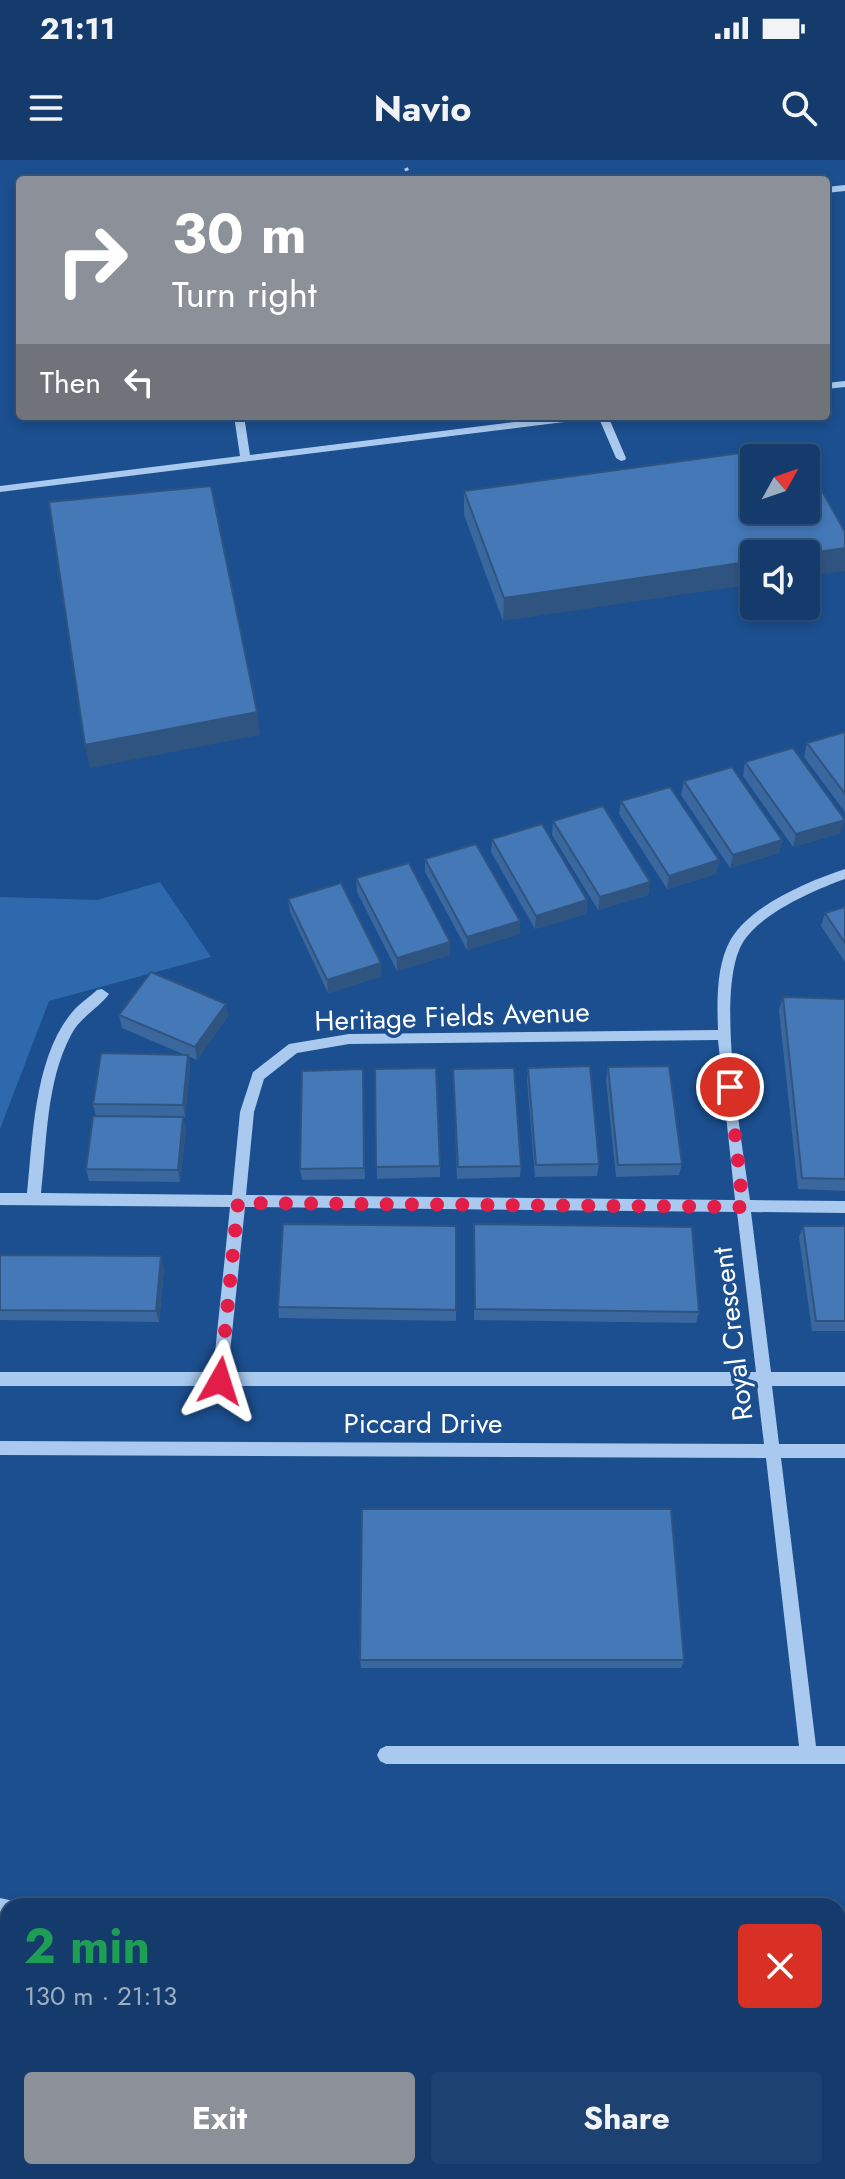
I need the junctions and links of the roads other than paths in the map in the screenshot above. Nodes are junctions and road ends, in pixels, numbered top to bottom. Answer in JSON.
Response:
{"nodes":[{"id":1,"x":240,"y":420,"type":"edge"},
{"id":2,"x":556,"y":420,"type":"edge"},
{"id":3,"x":605,"y":420,"type":"edge"},
{"id":4,"x":621,"y":458,"type":"dead end"},
{"id":5,"x":246,"y":459,"type":"junction"},
{"id":6,"x":0,"y":489,"type":"edge"},
{"id":7,"x":845,"y":874,"type":"edge"},
{"id":8,"x":102,"y":994,"type":"dead end"},
{"id":9,"x":725,"y":1035,"type":"junction"},
{"id":10,"x":0,"y":1199,"type":"edge"},
{"id":11,"x":33,"y":1200,"type":"junction"},
{"id":12,"x":238,"y":1203,"type":"junction"},
{"id":13,"x":743,"y":1207,"type":"junction"},
{"id":14,"x":845,"y":1207,"type":"edge"},
{"id":15,"x":0,"y":1379,"type":"edge"},
{"id":16,"x":845,"y":1379,"type":"edge"},
{"id":17,"x":764,"y":1380,"type":"junction"},
{"id":18,"x":220,"y":1381,"type":"junction"},
{"id":19,"x":0,"y":1448,"type":"edge"},
{"id":20,"x":773,"y":1450,"type":"junction"},
{"id":21,"x":845,"y":1451,"type":"edge"},
{"id":22,"x":386,"y":1755,"type":"dead end"},
{"id":23,"x":809,"y":1755,"type":"junction"},
{"id":24,"x":845,"y":1755,"type":"edge"}],
"edges":[{"from":1,"to":5,"type":"street"},
{"from":2,"to":5,"type":"street"},
{"from":3,"to":4,"type":"street"},
{"from":5,"to":6,"type":"street"},
{"from":7,"to":9,"type":"street","name":"Royal Crescent"},
{"from":8,"to":11,"type":"street"},
{"from":9,"to":12,"type":"street","name":"Heritage Fields Avenue"},
{"from":9,"to":13,"type":"street","name":"Royal Crescent"},
{"from":10,"to":11,"type":"street"},
{"from":11,"to":12,"type":"street"},
{"from":12,"to":13,"type":"street"},
{"from":12,"to":18,"type":"street","name":"Heritage Fields Avenue"},
{"from":13,"to":14,"type":"street"},
{"from":13,"to":17,"type":"street","name":"Royal Crescent"},
{"from":15,"to":18,"type":"street","name":"Piccard Drive"},
{"from":16,"to":17,"type":"street","name":"Piccard Drive"},
{"from":17,"to":18,"type":"street","name":"Piccard Drive"},
{"from":17,"to":20,"type":"street","name":"Royal Crescent"},
{"from":19,"to":20,"type":"street","name":"Piccard Drive"},
{"from":20,"to":21,"type":"street","name":"Piccard Drive"},
{"from":20,"to":23,"type":"street","name":"Royal Crescent"},
{"from":22,"to":23,"type":"street"},
{"from":23,"to":24,"type":"street"}]}
